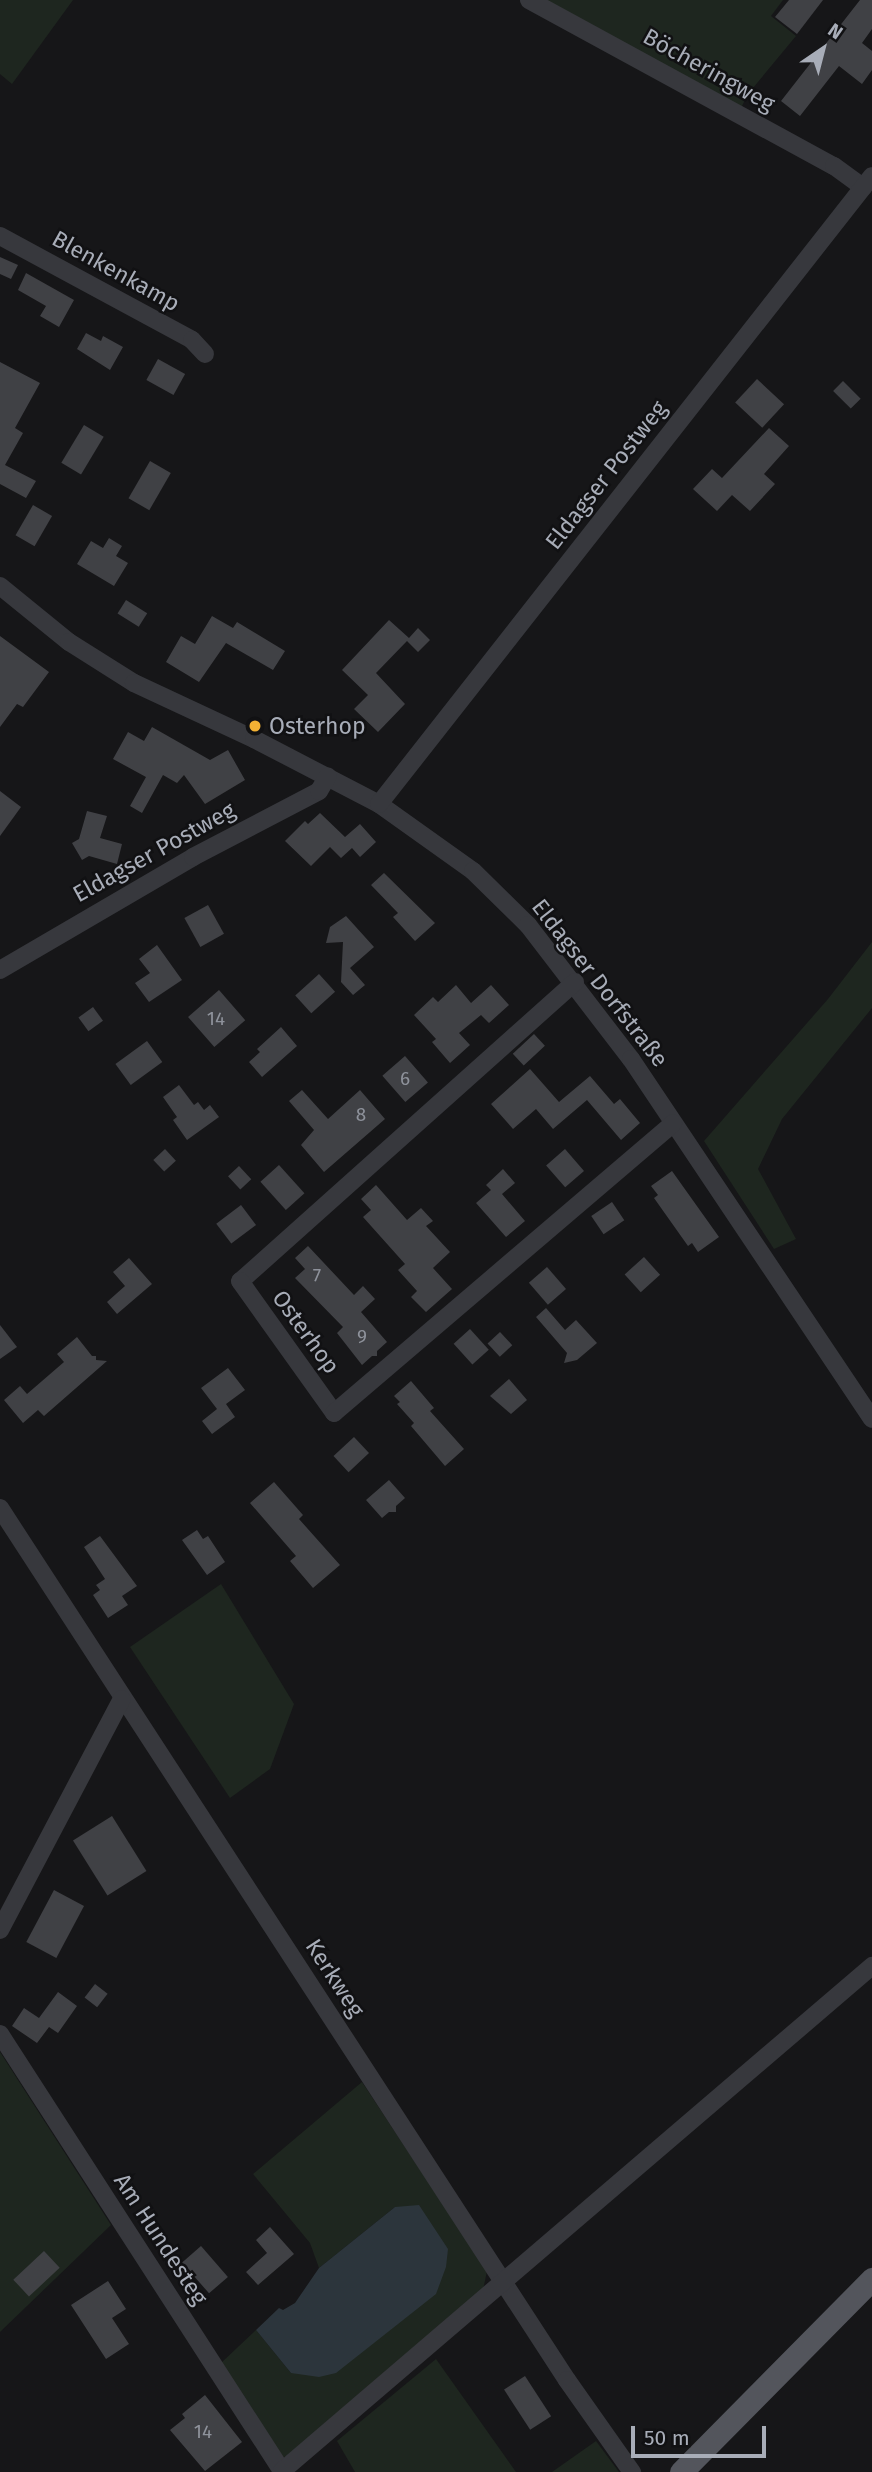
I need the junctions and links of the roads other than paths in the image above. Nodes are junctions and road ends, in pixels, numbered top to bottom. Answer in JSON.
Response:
{"nodes":[{"id":1,"x":529,"y":0,"type":"edge"},
{"id":2,"x":867,"y":181,"type":"edge"},
{"id":3,"x":0,"y":236,"type":"edge"},
{"id":4,"x":205,"y":354,"type":"dead end"},
{"id":5,"x":0,"y":586,"type":"edge"},
{"id":6,"x":328,"y":776,"type":"junction"},
{"id":7,"x":379,"y":804,"type":"junction"},
{"id":8,"x":0,"y":970,"type":"edge"},
{"id":9,"x":575,"y":982,"type":"junction"},
{"id":10,"x":673,"y":1123,"type":"junction"},
{"id":11,"x":872,"y":1419,"type":"edge"},
{"id":12,"x":0,"y":1508,"type":"edge"},
{"id":13,"x":122,"y":1699,"type":"junction"},
{"id":14,"x":0,"y":1930,"type":"edge"},
{"id":15,"x":872,"y":1966,"type":"edge"},
{"id":16,"x":0,"y":2034,"type":"edge"},
{"id":17,"x":872,"y":2279,"type":"edge"},
{"id":18,"x":505,"y":2282,"type":"junction"},
{"id":19,"x":282,"y":2471,"type":"edge"},
{"id":20,"x":632,"y":2472,"type":"edge"},
{"id":21,"x":681,"y":2472,"type":"edge"}],
"edges":[{"from":1,"to":2,"type":"street","name":"Böcheringweg"},
{"from":2,"to":7,"type":"street","name":"Eldagser Postweg"},
{"from":3,"to":4,"type":"street","name":"Blenkenkamp"},
{"from":5,"to":6,"type":"street","name":"Eldagser Dorfstraße"},
{"from":6,"to":7,"type":"street","name":"Eldagser Dorfstraße"},
{"from":6,"to":8,"type":"street","name":"Eldagser Postweg"},
{"from":7,"to":9,"type":"street","name":"Eldagser Dorfstraße"},
{"from":9,"to":10,"type":"street","name":"Eldagser Dorfstraße"},
{"from":9,"to":10,"type":"street","name":"Osterhop"},
{"from":10,"to":11,"type":"street","name":"Eldagser Dorfstraße"},
{"from":12,"to":13,"type":"street","name":"Kerkweg"},
{"from":13,"to":14,"type":"street"},
{"from":13,"to":18,"type":"street","name":"Kerkweg"},
{"from":15,"to":18,"type":"street"},
{"from":16,"to":19,"type":"street","name":"Am Hundesteg"},
{"from":17,"to":21,"type":"main road"},
{"from":18,"to":19,"type":"street"},
{"from":18,"to":20,"type":"street","name":"Kerkweg"}]}
